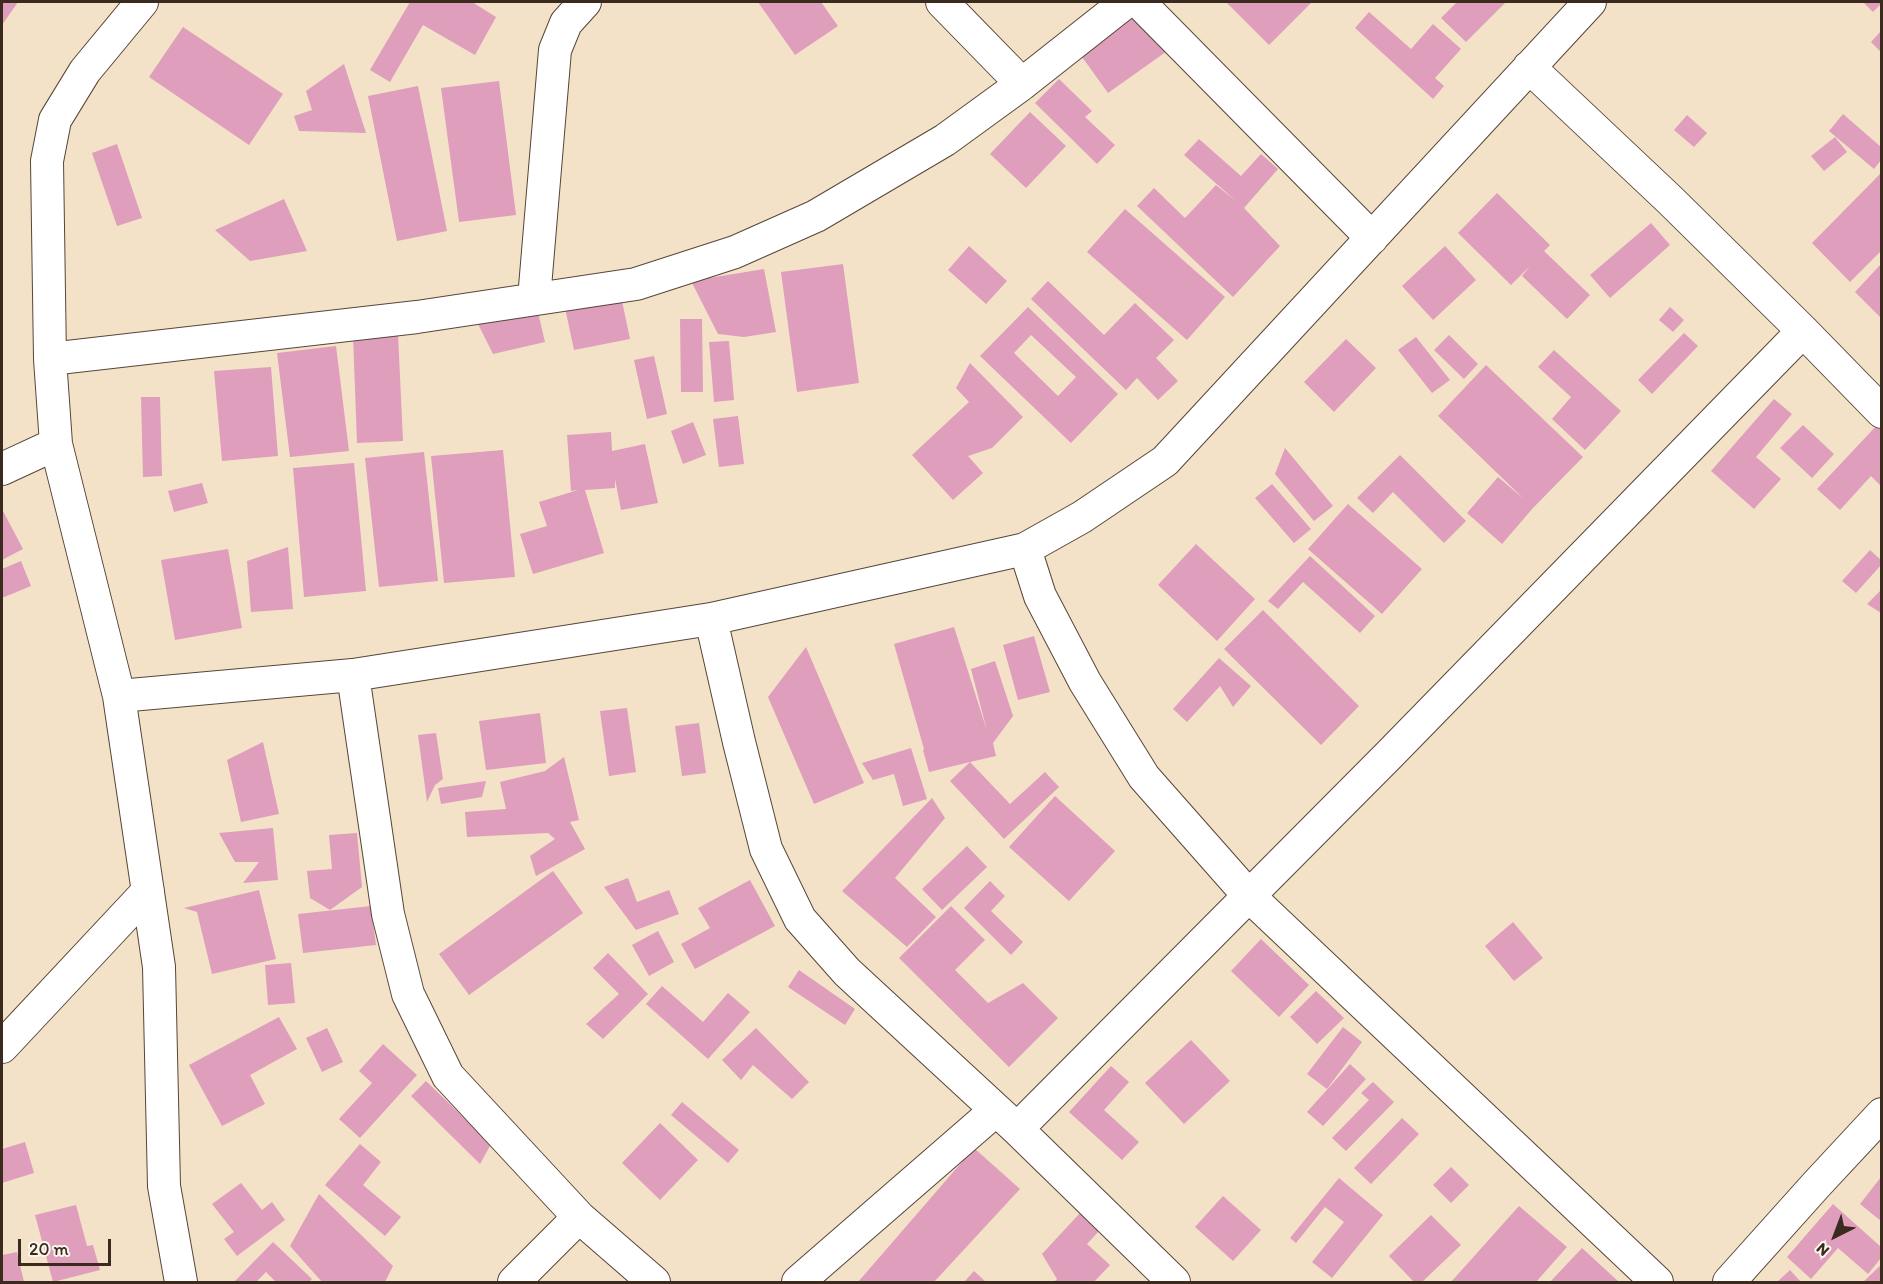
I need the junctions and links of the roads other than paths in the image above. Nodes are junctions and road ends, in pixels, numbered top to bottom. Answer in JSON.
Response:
{"nodes":[{"id":1,"x":142,"y":2,"type":"edge"},
{"id":2,"x":585,"y":2,"type":"edge"},
{"id":3,"x":942,"y":2,"type":"edge"},
{"id":4,"x":1126,"y":2,"type":"edge"},
{"id":5,"x":1139,"y":2,"type":"edge"},
{"id":6,"x":1590,"y":2,"type":"edge"},
{"id":7,"x":1529,"y":67,"type":"junction"},
{"id":8,"x":1022,"y":84,"type":"junction"},
{"id":9,"x":1372,"y":238,"type":"junction"},
{"id":10,"x":534,"y":299,"type":"junction"},
{"id":11,"x":1803,"y":331,"type":"junction"},
{"id":12,"x":50,"y":359,"type":"junction"},
{"id":13,"x":1881,"y":412,"type":"edge"},
{"id":14,"x":56,"y":444,"type":"junction"},
{"id":15,"x":2,"y":470,"type":"edge"},
{"id":16,"x":1025,"y":549,"type":"junction"},
{"id":17,"x":711,"y":619,"type":"junction"},
{"id":18,"x":353,"y":675,"type":"junction"},
{"id":19,"x":119,"y":696,"type":"junction"},
{"id":20,"x":148,"y":891,"type":"junction"},
{"id":21,"x":1249,"y":896,"type":"junction"},
{"id":22,"x":2,"y":1047,"type":"edge"},
{"id":23,"x":1881,"y":1114,"type":"edge"},
{"id":24,"x":1006,"y":1120,"type":"junction"},
{"id":25,"x":579,"y":1216,"type":"junction"},
{"id":26,"x":181,"y":1282,"type":"edge"},
{"id":27,"x":514,"y":1282,"type":"edge"},
{"id":28,"x":654,"y":1282,"type":"edge"},
{"id":29,"x":798,"y":1282,"type":"edge"},
{"id":30,"x":1174,"y":1282,"type":"edge"},
{"id":31,"x":1657,"y":1282,"type":"edge"},
{"id":32,"x":1729,"y":1282,"type":"edge"}],
"edges":[{"from":1,"to":12,"type":"street"},
{"from":2,"to":10,"type":"street"},
{"from":3,"to":8,"type":"street"},
{"from":4,"to":8,"type":"street"},
{"from":5,"to":9,"type":"street"},
{"from":6,"to":7,"type":"street"},
{"from":7,"to":9,"type":"street"},
{"from":7,"to":11,"type":"street"},
{"from":8,"to":10,"type":"street"},
{"from":9,"to":16,"type":"street"},
{"from":10,"to":12,"type":"street"},
{"from":11,"to":13,"type":"street"},
{"from":11,"to":21,"type":"street"},
{"from":12,"to":14,"type":"street"},
{"from":14,"to":15,"type":"street"},
{"from":14,"to":19,"type":"street"},
{"from":16,"to":17,"type":"street"},
{"from":16,"to":21,"type":"street"},
{"from":17,"to":18,"type":"street"},
{"from":17,"to":24,"type":"street"},
{"from":18,"to":19,"type":"street"},
{"from":18,"to":25,"type":"street"},
{"from":19,"to":20,"type":"street"},
{"from":20,"to":22,"type":"street"},
{"from":20,"to":26,"type":"street"},
{"from":21,"to":24,"type":"street"},
{"from":21,"to":31,"type":"street"},
{"from":23,"to":32,"type":"street"},
{"from":24,"to":29,"type":"street"},
{"from":24,"to":30,"type":"street"},
{"from":25,"to":27,"type":"street"},
{"from":25,"to":28,"type":"street"}]}
